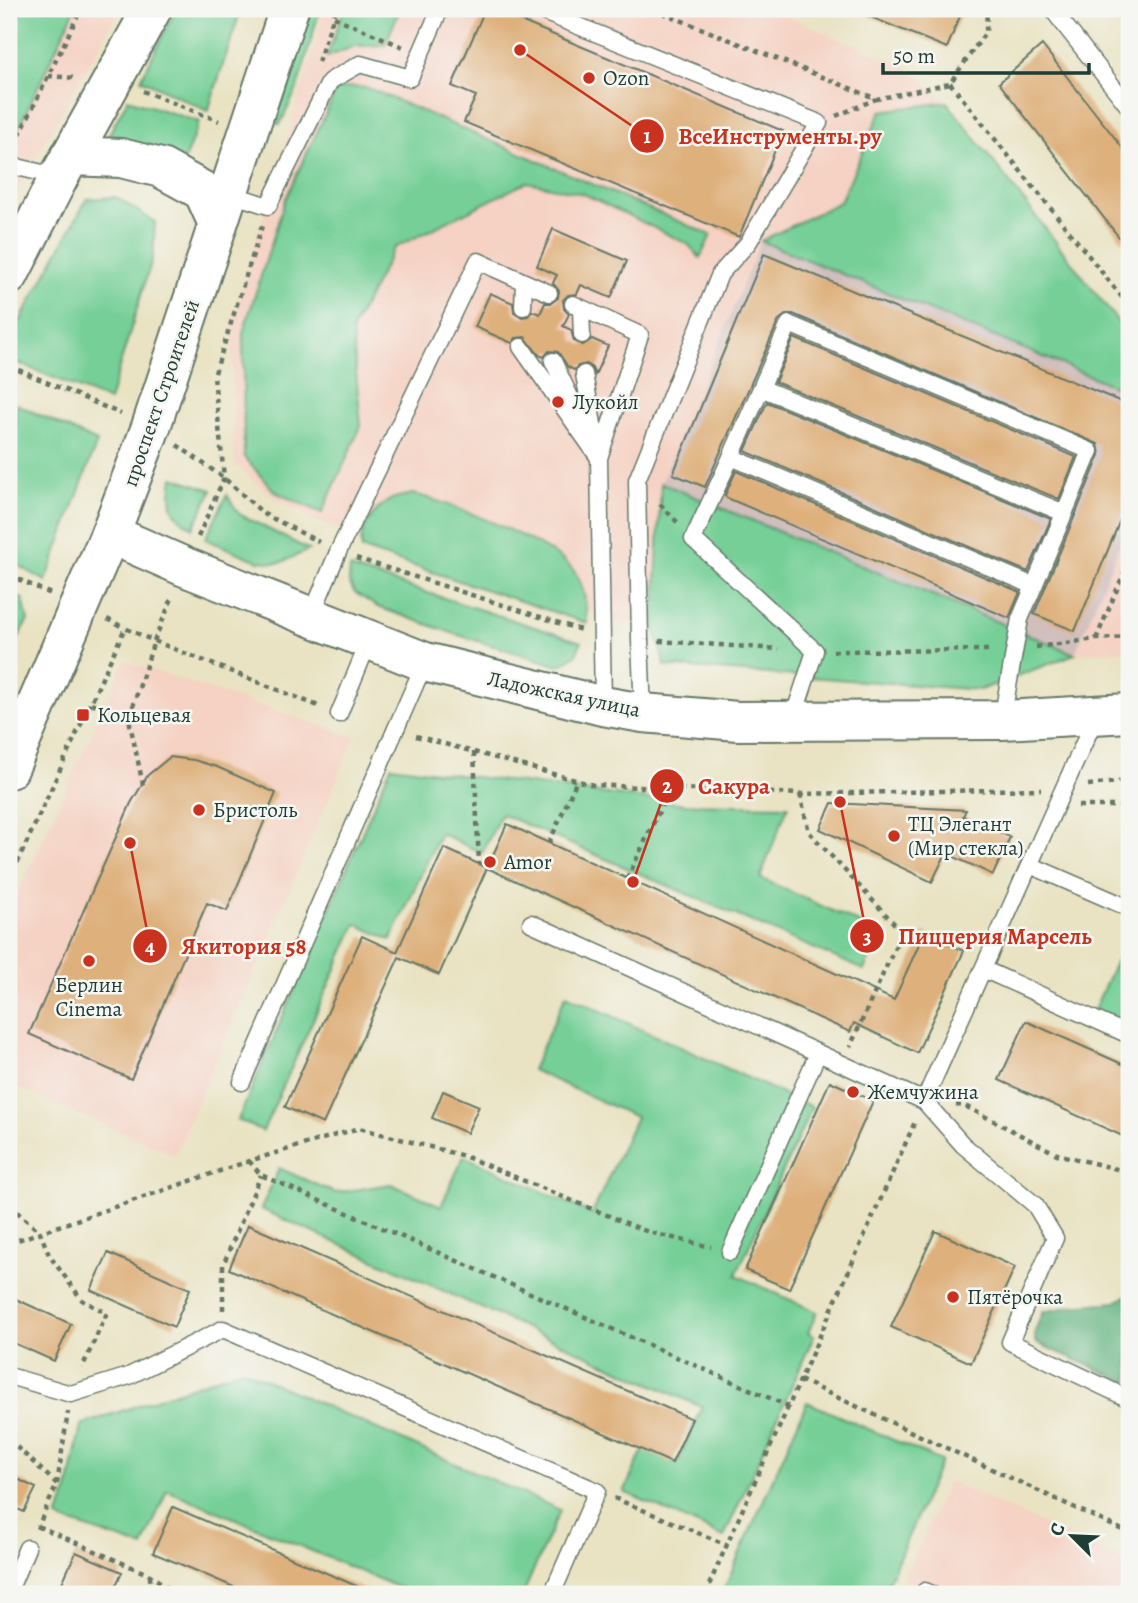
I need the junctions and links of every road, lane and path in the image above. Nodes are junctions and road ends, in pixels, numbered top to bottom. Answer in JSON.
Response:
{"nodes":[{"id":1,"x":80,"y":9,"type":"edge"},
{"id":2,"x":152,"y":9,"type":"edge"},
{"id":3,"x":289,"y":9,"type":"edge"},
{"id":4,"x":337,"y":9,"type":"edge"},
{"id":5,"x":440,"y":9,"type":"edge"},
{"id":6,"x":536,"y":9,"type":"edge"},
{"id":7,"x":653,"y":9,"type":"edge"},
{"id":8,"x":987,"y":9,"type":"edge"},
{"id":9,"x":1052,"y":9,"type":"edge"},
{"id":10,"x":334,"y":17,"type":"junction"},
{"id":11,"x":420,"y":54,"type":"junction"},
{"id":12,"x":316,"y":68,"type":"dead end"},
{"id":13,"x":48,"y":76,"type":"junction"},
{"id":14,"x":113,"y":80,"type":"junction"},
{"id":15,"x":950,"y":83,"type":"junction"},
{"id":16,"x":877,"y":99,"type":"junction"},
{"id":17,"x":1129,"y":107,"type":"edge"},
{"id":18,"x":819,"y":123,"type":"junction"},
{"id":19,"x":249,"y":132,"type":"junction"},
{"id":20,"x":14,"y":146,"type":"dead end"},
{"id":21,"x":9,"y":164,"type":"edge"},
{"id":22,"x":64,"y":166,"type":"junction"},
{"id":23,"x":268,"y":206,"type":"junction"},
{"id":24,"x":223,"y":209,"type":"junction"},
{"id":25,"x":9,"y":275,"type":"edge"},
{"id":26,"x":524,"y":282,"type":"junction"},
{"id":27,"x":549,"y":293,"type":"dead end"},
{"id":28,"x":1129,"y":306,"type":"edge"},
{"id":29,"x":523,"y":307,"type":"dead end"},
{"id":30,"x":582,"y":335,"type":"dead end"},
{"id":31,"x":521,"y":347,"type":"dead end"},
{"id":32,"x":553,"y":361,"type":"dead end"},
{"id":33,"x":9,"y":366,"type":"edge"},
{"id":34,"x":584,"y":374,"type":"dead end"},
{"id":35,"x":9,"y":385,"type":"edge"},
{"id":36,"x":761,"y":388,"type":"junction"},
{"id":37,"x":732,"y":457,"type":"junction"},
{"id":38,"x":600,"y":458,"type":"junction"},
{"id":39,"x":224,"y":478,"type":"junction"},
{"id":40,"x":638,"y":480,"type":"junction"},
{"id":41,"x":1065,"y":513,"type":"junction"},
{"id":42,"x":110,"y":534,"type":"junction"},
{"id":43,"x":693,"y":539,"type":"junction"},
{"id":44,"x":338,"y":552,"type":"junction"},
{"id":45,"x":1129,"y":561,"type":"edge"},
{"id":46,"x":185,"y":567,"type":"junction"},
{"id":47,"x":1034,"y":586,"type":"junction"},
{"id":48,"x":310,"y":617,"type":"junction"},
{"id":49,"x":603,"y":637,"type":"junction"},
{"id":50,"x":1129,"y":637,"type":"edge"},
{"id":51,"x":1096,"y":639,"type":"junction"},
{"id":52,"x":640,"y":640,"type":"junction"},
{"id":53,"x":154,"y":641,"type":"junction"},
{"id":54,"x":369,"y":641,"type":"junction"},
{"id":55,"x":1014,"y":650,"type":"junction"},
{"id":56,"x":815,"y":651,"type":"junction"},
{"id":57,"x":425,"y":662,"type":"junction"},
{"id":58,"x":91,"y":703,"type":"junction"},
{"id":59,"x":603,"y":706,"type":"junction"},
{"id":60,"x":643,"y":713,"type":"junction"},
{"id":61,"x":339,"y":714,"type":"joint"},
{"id":62,"x":1113,"y":715,"type":"edge"},
{"id":63,"x":129,"y":719,"type":"junction"},
{"id":64,"x":1002,"y":720,"type":"junction"},
{"id":65,"x":792,"y":721,"type":"junction"},
{"id":66,"x":395,"y":731,"type":"junction"},
{"id":67,"x":474,"y":752,"type":"junction"},
{"id":68,"x":9,"y":769,"type":"edge"},
{"id":69,"x":577,"y":780,"type":"junction"},
{"id":70,"x":1129,"y":781,"type":"edge"},
{"id":71,"x":143,"y":785,"type":"dead end"},
{"id":72,"x":670,"y":788,"type":"junction"},
{"id":73,"x":1064,"y":788,"type":"junction"},
{"id":74,"x":800,"y":794,"type":"junction"},
{"id":75,"x":1056,"y":806,"type":"junction"},
{"id":76,"x":1129,"y":806,"type":"edge"},
{"id":77,"x":548,"y":843,"type":"dead end"},
{"id":78,"x":479,"y":864,"type":"dead end"},
{"id":79,"x":1030,"y":865,"type":"junction"},
{"id":80,"x":627,"y":879,"type":"dead end"},
{"id":81,"x":9,"y":881,"type":"edge"},
{"id":82,"x":1129,"y":908,"type":"edge"},
{"id":83,"x":531,"y":923,"type":"dead end"},
{"id":84,"x":943,"y":933,"type":"dead end"},
{"id":85,"x":990,"y":953,"type":"junction"},
{"id":86,"x":983,"y":969,"type":"junction"},
{"id":87,"x":1129,"y":1035,"type":"edge"},
{"id":88,"x":818,"y":1053,"type":"junction"},
{"id":89,"x":842,"y":1064,"type":"junction"},
{"id":90,"x":242,"y":1082,"type":"dead end"},
{"id":91,"x":924,"y":1101,"type":"junction"},
{"id":92,"x":9,"y":1107,"type":"edge"},
{"id":93,"x":9,"y":1128,"type":"edge"},
{"id":94,"x":249,"y":1161,"type":"junction"},
{"id":95,"x":1129,"y":1171,"type":"edge"},
{"id":96,"x":261,"y":1175,"type":"junction"},
{"id":97,"x":9,"y":1205,"type":"edge"},
{"id":98,"x":40,"y":1232,"type":"junction"},
{"id":99,"x":9,"y":1243,"type":"edge"},
{"id":100,"x":730,"y":1252,"type":"joint"},
{"id":101,"x":223,"y":1329,"type":"junction"},
{"id":102,"x":9,"y":1376,"type":"edge"},
{"id":103,"x":800,"y":1380,"type":"junction"},
{"id":104,"x":71,"y":1394,"type":"junction"},
{"id":105,"x":1129,"y":1399,"type":"edge"},
{"id":106,"x":789,"y":1406,"type":"junction"},
{"id":107,"x":9,"y":1440,"type":"edge"},
{"id":108,"x":57,"y":1484,"type":"junction"},
{"id":109,"x":597,"y":1491,"type":"junction"},
{"id":110,"x":38,"y":1526,"type":"junction"},
{"id":111,"x":1129,"y":1533,"type":"edge"},
{"id":112,"x":1129,"y":1542,"type":"edge"},
{"id":113,"x":727,"y":1545,"type":"junction"},
{"id":114,"x":27,"y":1548,"type":"joint"},
{"id":115,"x":1129,"y":1571,"type":"edge"},
{"id":116,"x":150,"y":1575,"type":"junction"},
{"id":117,"x":1129,"y":1586,"type":"edge"},
{"id":118,"x":9,"y":1591,"type":"edge"},
{"id":119,"x":151,"y":1594,"type":"edge"},
{"id":120,"x":177,"y":1594,"type":"edge"},
{"id":121,"x":552,"y":1594,"type":"edge"},
{"id":122,"x":705,"y":1594,"type":"edge"},
{"id":123,"x":924,"y":1594,"type":"edge"},
{"id":124,"x":932,"y":1594,"type":"edge"},
{"id":125,"x":1086,"y":1594,"type":"edge"}],
"edges":[{"from":1,"to":13,"type":"path"},
{"from":2,"to":14,"type":"main road"},
{"from":3,"to":19,"type":"main road","name":"проспект Строителей"},
{"from":4,"to":10,"type":"path"},
{"from":5,"to":11,"type":"lane"},
{"from":6,"to":18,"type":"lane"},
{"from":7,"to":16,"type":"path"},
{"from":8,"to":15,"type":"path"},
{"from":9,"to":17,"type":"lane"},
{"from":10,"to":11,"type":"path"},
{"from":10,"to":12,"type":"path"},
{"from":11,"to":23,"type":"lane"},
{"from":13,"to":14,"type":"path"},
{"from":13,"to":20,"type":"path"},
{"from":14,"to":19,"type":"path"},
{"from":14,"to":22,"type":"main road"},
{"from":15,"to":16,"type":"path"},
{"from":15,"to":28,"type":"path"},
{"from":16,"to":18,"type":"path"},
{"from":18,"to":40,"type":"lane"},
{"from":19,"to":24,"type":"main road","name":"проспект Строителей"},
{"from":21,"to":22,"type":"lane"},
{"from":22,"to":24,"type":"main road"},
{"from":22,"to":25,"type":"main road"},
{"from":23,"to":24,"type":"lane"},
{"from":23,"to":39,"type":"path"},
{"from":24,"to":42,"type":"main road","name":"проспект Строителей"},
{"from":26,"to":27,"type":"lane"},
{"from":26,"to":29,"type":"lane"},
{"from":26,"to":44,"type":"lane"},
{"from":30,"to":38,"type":"lane"},
{"from":31,"to":38,"type":"lane"},
{"from":32,"to":38,"type":"lane"},
{"from":33,"to":35,"type":"path"},
{"from":34,"to":38,"type":"lane"},
{"from":36,"to":37,"type":"lane"},
{"from":36,"to":41,"type":"lane"},
{"from":36,"to":41,"type":"lane"},
{"from":37,"to":43,"type":"lane"},
{"from":37,"to":47,"type":"lane"},
{"from":38,"to":49,"type":"lane"},
{"from":39,"to":44,"type":"path"},
{"from":39,"to":46,"type":"path"},
{"from":40,"to":43,"type":"path"},
{"from":40,"to":52,"type":"lane"},
{"from":41,"to":47,"type":"lane"},
{"from":42,"to":46,"type":"main road","name":"Ладожская улица"},
{"from":42,"to":68,"type":"main road","name":"проспект Строителей"},
{"from":43,"to":56,"type":"lane"},
{"from":44,"to":48,"type":"lane"},
{"from":44,"to":49,"type":"path"},
{"from":45,"to":51,"type":"path"},
{"from":46,"to":48,"type":"main road","name":"Ладожская улица"},
{"from":46,"to":53,"type":"path"},
{"from":47,"to":55,"type":"lane"},
{"from":48,"to":54,"type":"main road","name":"Ладожская улица"},
{"from":49,"to":59,"type":"lane"},
{"from":50,"to":51,"type":"path"},
{"from":51,"to":55,"type":"path"},
{"from":52,"to":56,"type":"path"},
{"from":52,"to":60,"type":"lane"},
{"from":53,"to":58,"type":"path"},
{"from":53,"to":61,"type":"path"},
{"from":53,"to":63,"type":"path"},
{"from":54,"to":57,"type":"main road","name":"Ладожская улица"},
{"from":54,"to":61,"type":"lane"},
{"from":55,"to":56,"type":"path"},
{"from":55,"to":64,"type":"lane"},
{"from":56,"to":65,"type":"lane"},
{"from":57,"to":59,"type":"main road","name":"Ладожская улица"},
{"from":57,"to":66,"type":"lane"},
{"from":58,"to":63,"type":"path"},
{"from":58,"to":81,"type":"path"},
{"from":59,"to":60,"type":"main road","name":"Ладожская улица"},
{"from":60,"to":65,"type":"main road","name":"Ладожская улица"},
{"from":62,"to":64,"type":"main road","name":"Ладожская улица"},
{"from":62,"to":73,"type":"lane"},
{"from":63,"to":71,"type":"path"},
{"from":64,"to":65,"type":"main road","name":"Ладожская улица"},
{"from":66,"to":67,"type":"path"},
{"from":66,"to":90,"type":"lane"},
{"from":67,"to":69,"type":"path"},
{"from":67,"to":78,"type":"path"},
{"from":69,"to":72,"type":"path"},
{"from":69,"to":77,"type":"path"},
{"from":70,"to":73,"type":"path"},
{"from":72,"to":74,"type":"path"},
{"from":72,"to":80,"type":"path"},
{"from":73,"to":74,"type":"path"},
{"from":73,"to":75,"type":"lane"},
{"from":74,"to":89,"type":"path"},
{"from":75,"to":76,"type":"path"},
{"from":75,"to":79,"type":"lane"},
{"from":79,"to":82,"type":"lane"},
{"from":79,"to":85,"type":"lane"},
{"from":83,"to":88,"type":"lane"},
{"from":84,"to":85,"type":"path"},
{"from":85,"to":86,"type":"lane"},
{"from":86,"to":87,"type":"lane"},
{"from":86,"to":91,"type":"lane"},
{"from":88,"to":89,"type":"lane"},
{"from":88,"to":100,"type":"lane"},
{"from":89,"to":91,"type":"lane"},
{"from":91,"to":95,"type":"path"},
{"from":91,"to":103,"type":"path"},
{"from":91,"to":105,"type":"lane"},
{"from":92,"to":93,"type":"path"},
{"from":94,"to":96,"type":"path"},
{"from":94,"to":98,"type":"path"},
{"from":94,"to":100,"type":"path"},
{"from":96,"to":101,"type":"path"},
{"from":96,"to":106,"type":"path"},
{"from":97,"to":98,"type":"path"},
{"from":98,"to":99,"type":"path"},
{"from":98,"to":104,"type":"path"},
{"from":101,"to":104,"type":"lane"},
{"from":101,"to":109,"type":"lane"},
{"from":102,"to":104,"type":"lane"},
{"from":103,"to":106,"type":"path"},
{"from":103,"to":111,"type":"path"},
{"from":104,"to":108,"type":"path"},
{"from":106,"to":113,"type":"path"},
{"from":107,"to":108,"type":"path"},
{"from":108,"to":110,"type":"path"},
{"from":109,"to":113,"type":"path"},
{"from":109,"to":121,"type":"lane"},
{"from":110,"to":114,"type":"path"},
{"from":110,"to":116,"type":"path"},
{"from":112,"to":115,"type":"path"},
{"from":113,"to":122,"type":"path"},
{"from":114,"to":118,"type":"lane"},
{"from":116,"to":119,"type":"path"},
{"from":116,"to":120,"type":"path"},
{"from":117,"to":125,"type":"path"},
{"from":123,"to":124,"type":"lane"}]}
